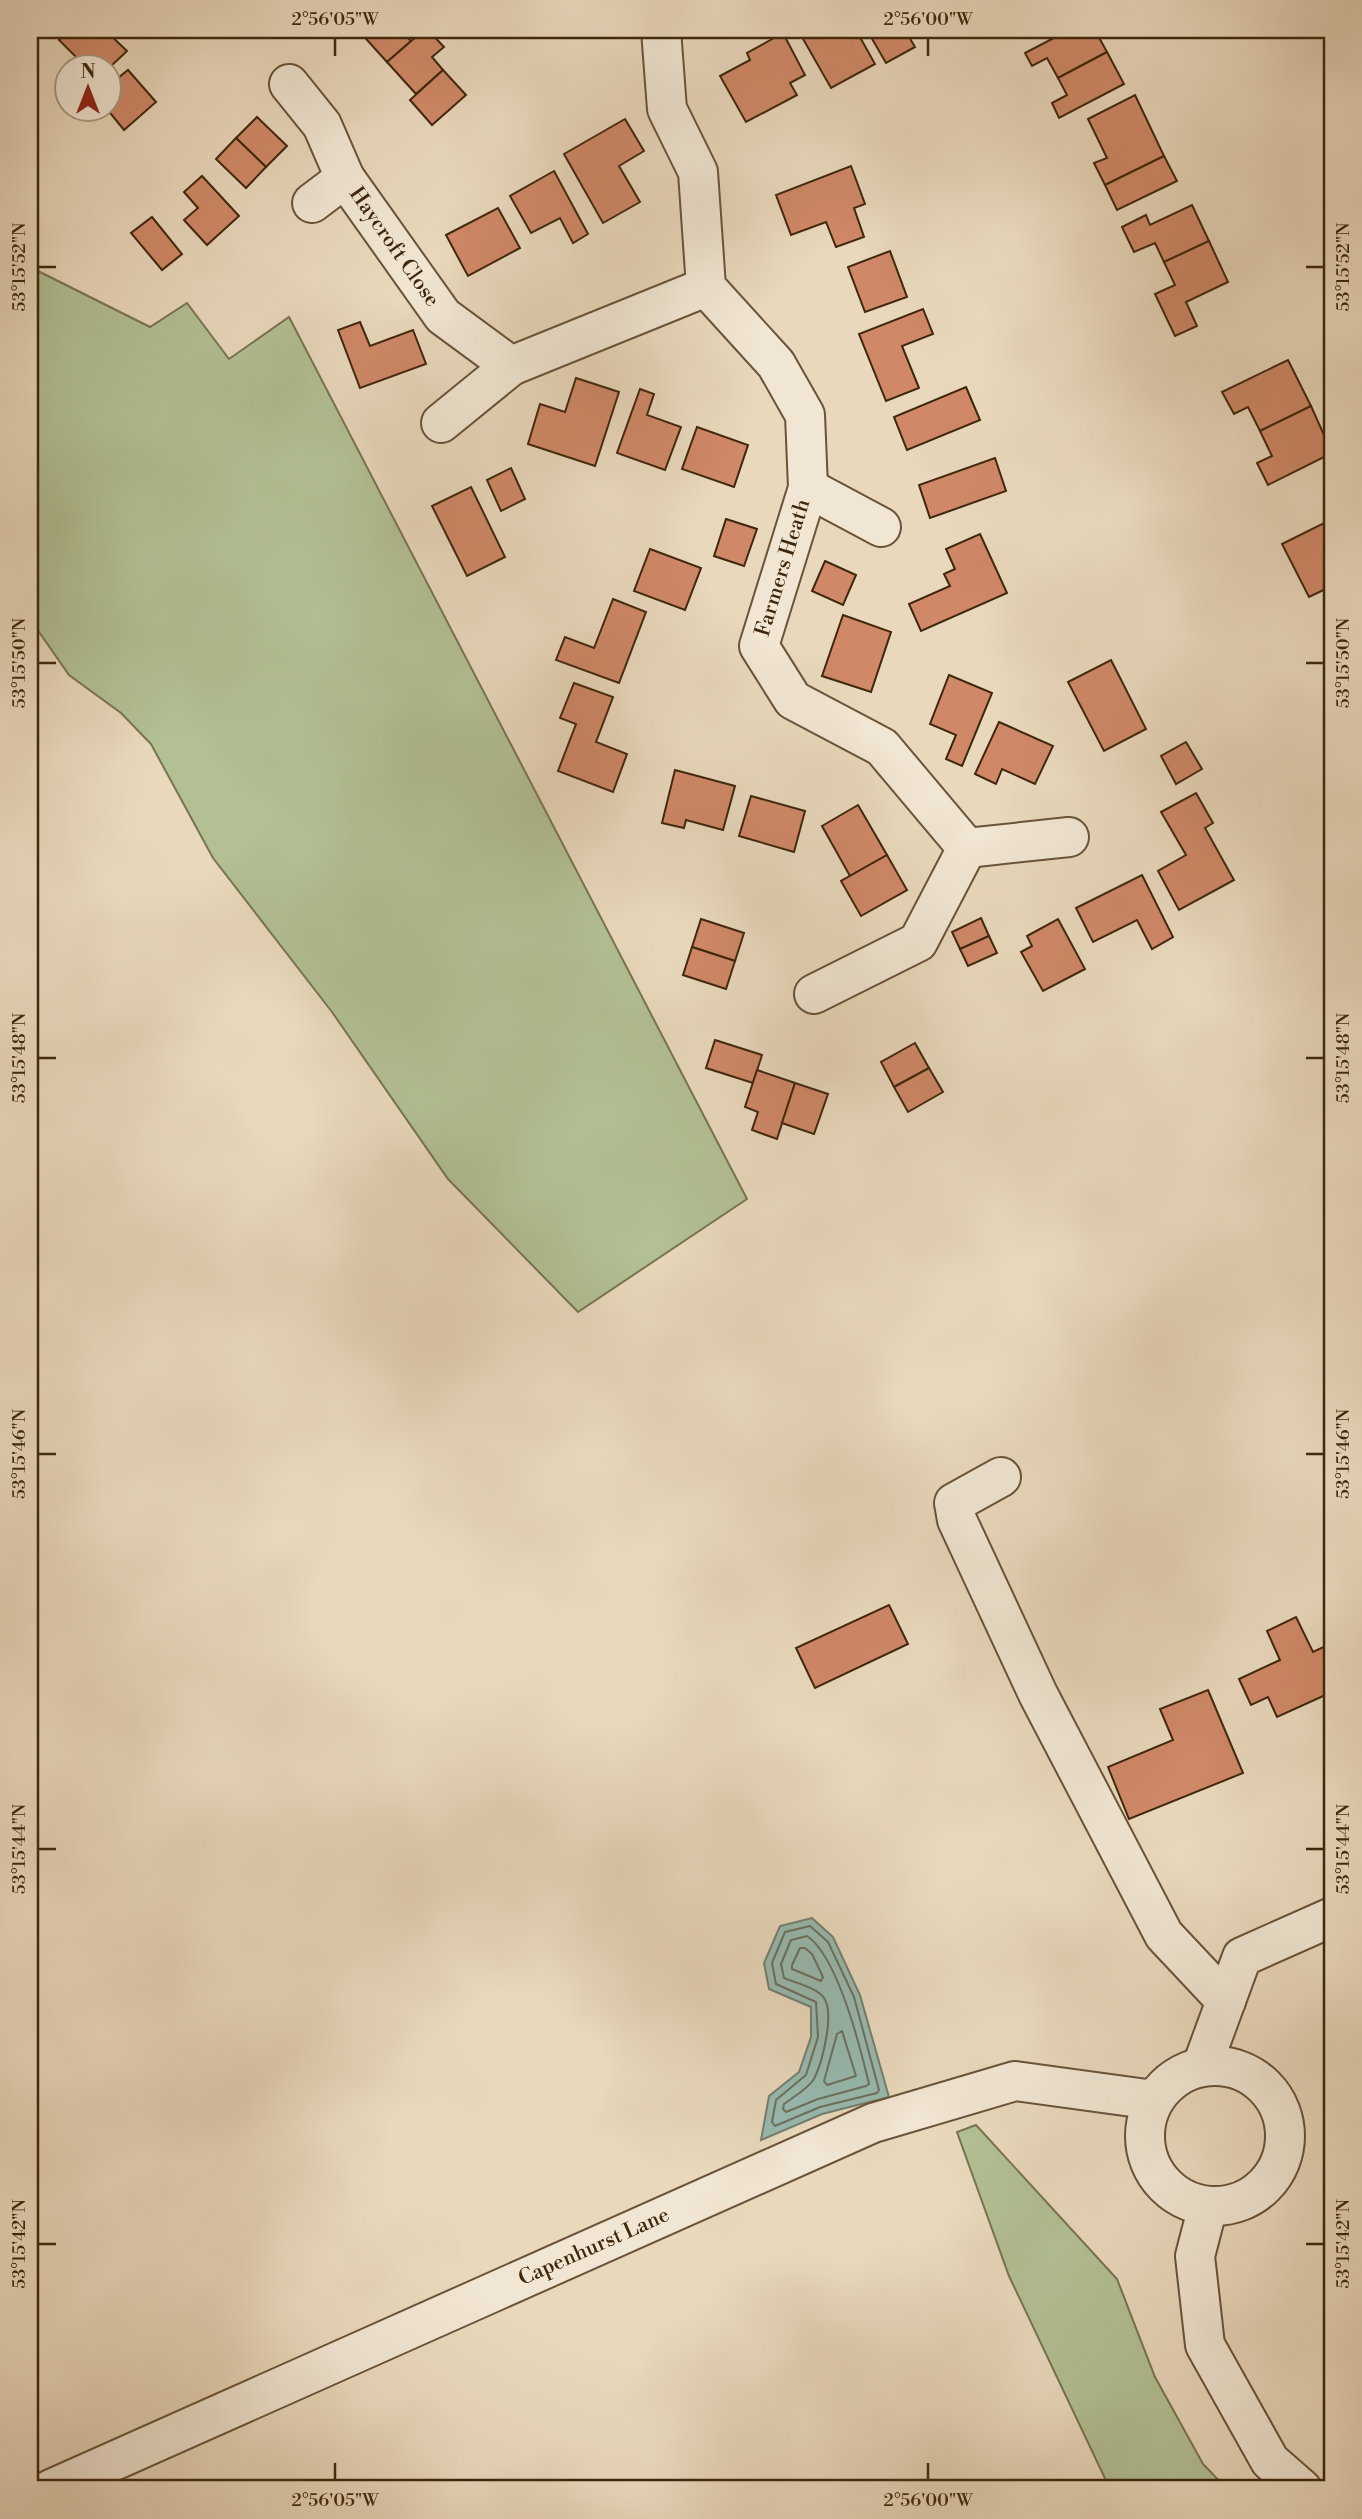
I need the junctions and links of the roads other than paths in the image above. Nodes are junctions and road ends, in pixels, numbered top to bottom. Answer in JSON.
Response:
{"nodes":[{"id":1,"x":661,"y":30,"type":"edge"},
{"id":2,"x":289,"y":84,"type":"dead end"},
{"id":3,"x":345,"y":178,"type":"junction"},
{"id":4,"x":312,"y":203,"type":"dead end"},
{"id":5,"x":706,"y":287,"type":"junction"},
{"id":6,"x":511,"y":366,"type":"junction"},
{"id":7,"x":441,"y":423,"type":"dead end"},
{"id":8,"x":808,"y":488,"type":"junction"},
{"id":9,"x":881,"y":527,"type":"dead end"},
{"id":10,"x":1069,"y":837,"type":"dead end"},
{"id":11,"x":967,"y":848,"type":"junction"},
{"id":12,"x":814,"y":993,"type":"dead end"},
{"id":13,"x":1001,"y":1477,"type":"dead end"},
{"id":14,"x":1332,"y":1917,"type":"edge"},
{"id":15,"x":1226,"y":2001,"type":"junction"},
{"id":16,"x":1202,"y":2066,"type":"junction"},
{"id":17,"x":1154,"y":2100,"type":"junction"},
{"id":18,"x":1208,"y":2206,"type":"junction"},
{"id":19,"x":51,"y":2489,"type":"edge"},
{"id":20,"x":1302,"y":2489,"type":"edge"}],
"edges":[{"from":1,"to":5,"type":"street"},
{"from":2,"to":3,"type":"street","name":"Haycroft Close"},
{"from":3,"to":4,"type":"street","name":"Haycroft Close"},
{"from":3,"to":6,"type":"street","name":"Haycroft Close"},
{"from":5,"to":6,"type":"street"},
{"from":5,"to":8,"type":"street","name":"Farmers Heath"},
{"from":6,"to":7,"type":"street"},
{"from":8,"to":9,"type":"street","name":"Farmers Heath"},
{"from":8,"to":11,"type":"street","name":"Farmers Heath"},
{"from":10,"to":11,"type":"street"},
{"from":11,"to":12,"type":"street"},
{"from":13,"to":15,"type":"street"},
{"from":14,"to":15,"type":"street"},
{"from":15,"to":16,"type":"street"},
{"from":16,"to":17,"type":"street"},
{"from":16,"to":18,"type":"street"},
{"from":17,"to":18,"type":"street"},
{"from":17,"to":19,"type":"street","name":"Capenhurst Lane"},
{"from":18,"to":20,"type":"street"}]}
